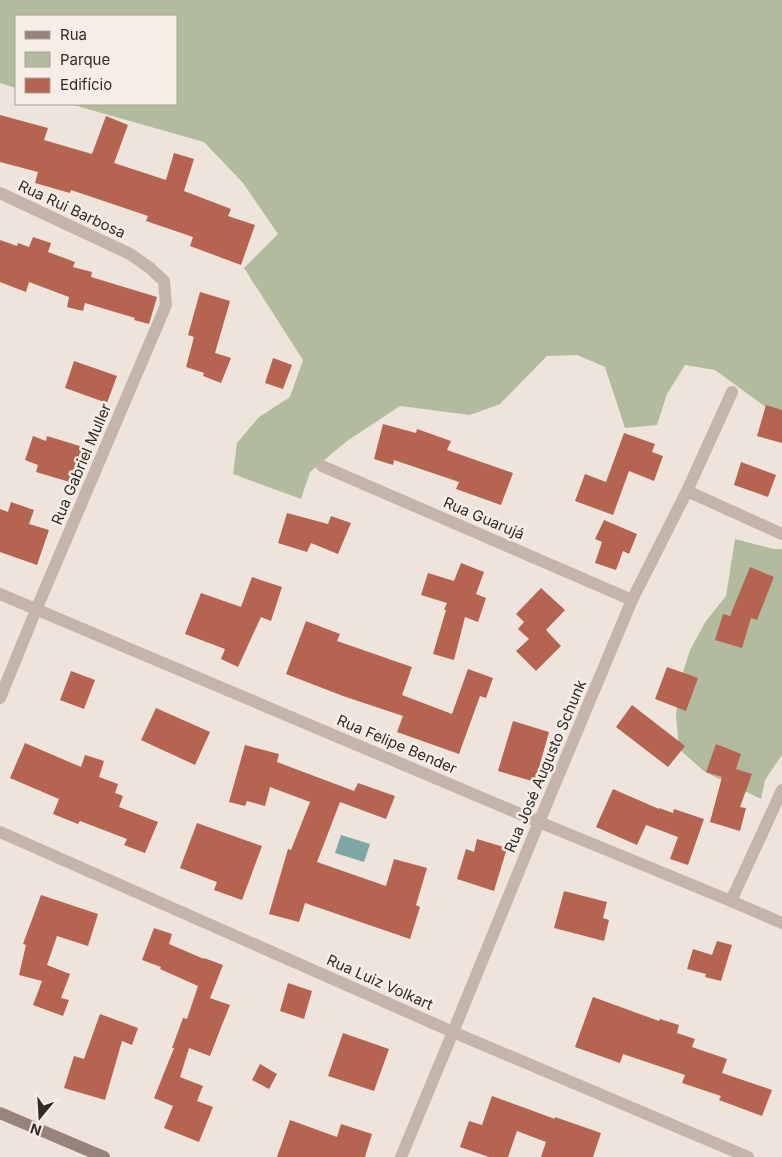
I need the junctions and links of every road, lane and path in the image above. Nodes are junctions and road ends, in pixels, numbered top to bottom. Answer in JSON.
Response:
{"nodes":[{"id":1,"x":0,"y":193,"type":"edge"},
{"id":2,"x":130,"y":254,"type":"joint"},
{"id":3,"x":732,"y":392,"type":"dead end"},
{"id":4,"x":322,"y":466,"type":"dead end"},
{"id":5,"x":687,"y":492,"type":"junction"},
{"id":6,"x":782,"y":534,"type":"edge"},
{"id":7,"x":0,"y":594,"type":"edge"},
{"id":8,"x":632,"y":600,"type":"junction"},
{"id":9,"x":36,"y":610,"type":"junction"},
{"id":10,"x":0,"y":698,"type":"edge"},
{"id":11,"x":782,"y":790,"type":"edge"},
{"id":12,"x":539,"y":822,"type":"junction"},
{"id":13,"x":0,"y":832,"type":"edge"},
{"id":14,"x":731,"y":901,"type":"junction"},
{"id":15,"x":782,"y":923,"type":"edge"},
{"id":16,"x":453,"y":1032,"type":"junction"},
{"id":17,"x":0,"y":1113,"type":"edge"},
{"id":18,"x":104,"y":1157,"type":"edge"},
{"id":19,"x":400,"y":1157,"type":"edge"},
{"id":20,"x":748,"y":1157,"type":"edge"}],
"edges":[{"from":1,"to":2,"type":"street","name":"Rua Rui Barbosa"},
{"from":2,"to":9,"type":"street","name":"Rua Gabriel Muller"},
{"from":3,"to":5,"type":"street","name":"Rua José Augusto Schunk"},
{"from":4,"to":8,"type":"street","name":"Rua Guarujá"},
{"from":5,"to":6,"type":"street"},
{"from":5,"to":8,"type":"street","name":"Rua José Augusto Schunk"},
{"from":7,"to":9,"type":"street","name":"Rua Felipe Bender"},
{"from":8,"to":12,"type":"street","name":"Rua José Augusto Schunk"},
{"from":9,"to":10,"type":"street","name":"Rua Gabriel Muller"},
{"from":9,"to":12,"type":"street","name":"Rua Felipe Bender"},
{"from":11,"to":14,"type":"street"},
{"from":12,"to":14,"type":"street","name":"Rua Felipe Bender"},
{"from":12,"to":16,"type":"street","name":"Rua José Augusto Schunk"},
{"from":13,"to":16,"type":"street","name":"Rua Luiz Volkart"},
{"from":14,"to":15,"type":"street","name":"Rua Felipe Bender"},
{"from":16,"to":19,"type":"street","name":"Rua José Augusto Schunk"},
{"from":16,"to":20,"type":"street","name":"Rua Luiz Volkart"},
{"from":17,"to":18,"type":"main road"}]}
